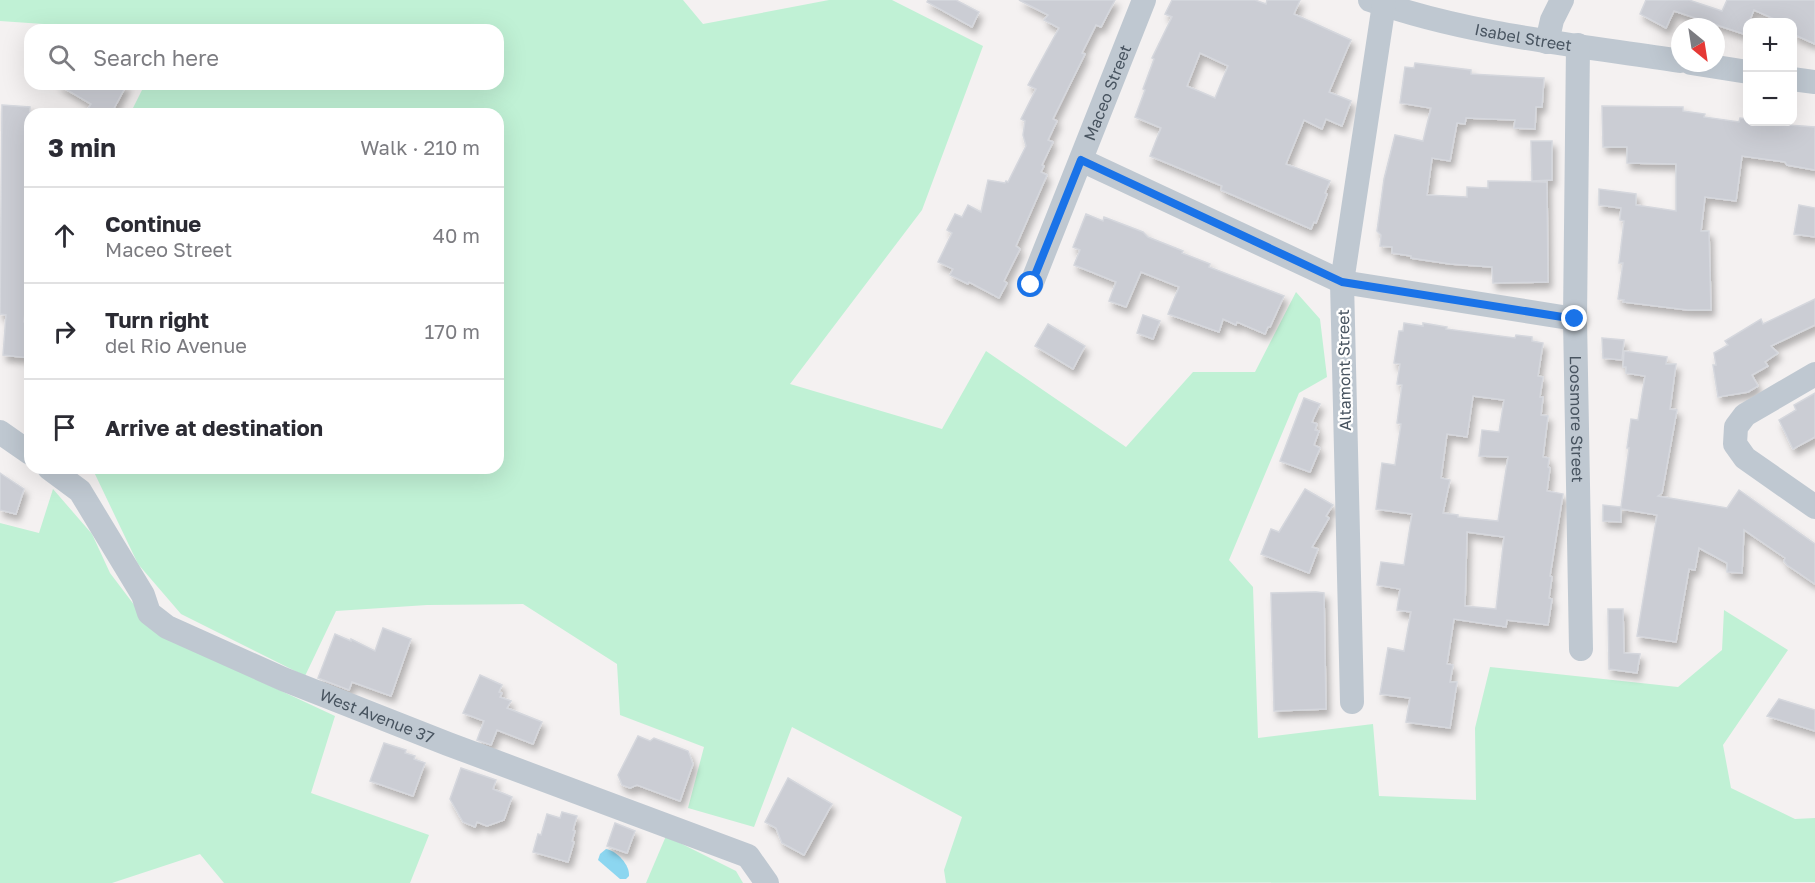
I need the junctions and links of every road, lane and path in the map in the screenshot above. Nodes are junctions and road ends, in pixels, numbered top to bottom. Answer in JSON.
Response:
{"nodes":[{"id":1,"x":1144,"y":0,"type":"edge"},
{"id":2,"x":1562,"y":0,"type":"edge"},
{"id":3,"x":1377,"y":2,"type":"edge"},
{"id":4,"x":1547,"y":42,"type":"junction"},
{"id":5,"x":1578,"y":45,"type":"junction"},
{"id":6,"x":1671,"y":60,"type":"edge"},
{"id":7,"x":1725,"y":68,"type":"edge"},
{"id":8,"x":1743,"y":71,"type":"edge"},
{"id":9,"x":1797,"y":80,"type":"edge"},
{"id":10,"x":1815,"y":82,"type":"edge"},
{"id":11,"x":1081,"y":160,"type":"junction"},
{"id":12,"x":1342,"y":282,"type":"junction"},
{"id":13,"x":1031,"y":285,"type":"dead end"},
{"id":14,"x":1575,"y":319,"type":"junction"},
{"id":15,"x":1815,"y":374,"type":"edge"},
{"id":16,"x":0,"y":432,"type":"edge"},
{"id":17,"x":24,"y":449,"type":"edge"},
{"id":18,"x":57,"y":474,"type":"edge"},
{"id":19,"x":1815,"y":507,"type":"edge"},
{"id":20,"x":1581,"y":649,"type":"dead end"},
{"id":21,"x":1352,"y":702,"type":"dead end"},
{"id":22,"x":767,"y":883,"type":"edge"}],
"edges":[{"from":1,"to":11,"type":"street","name":"Maceo Street"},
{"from":2,"to":4,"type":"street"},
{"from":3,"to":4,"type":"street","name":"Isabel Street"},
{"from":3,"to":12,"type":"street","name":"Altamont Street"},
{"from":4,"to":5,"type":"street","name":"Isabel Street"},
{"from":5,"to":6,"type":"street","name":"Isabel Street"},
{"from":5,"to":14,"type":"street","name":"Loosmore Street"},
{"from":7,"to":8,"type":"street"},
{"from":9,"to":10,"type":"street"},
{"from":11,"to":12,"type":"street"},
{"from":11,"to":13,"type":"street","name":"Maceo Street"},
{"from":12,"to":14,"type":"street"},
{"from":12,"to":21,"type":"street","name":"Altamont Street"},
{"from":14,"to":20,"type":"street","name":"Loosmore Street"},
{"from":15,"to":19,"type":"street"},
{"from":16,"to":17,"type":"street"},
{"from":18,"to":22,"type":"street","name":"West Avenue 37"}]}
